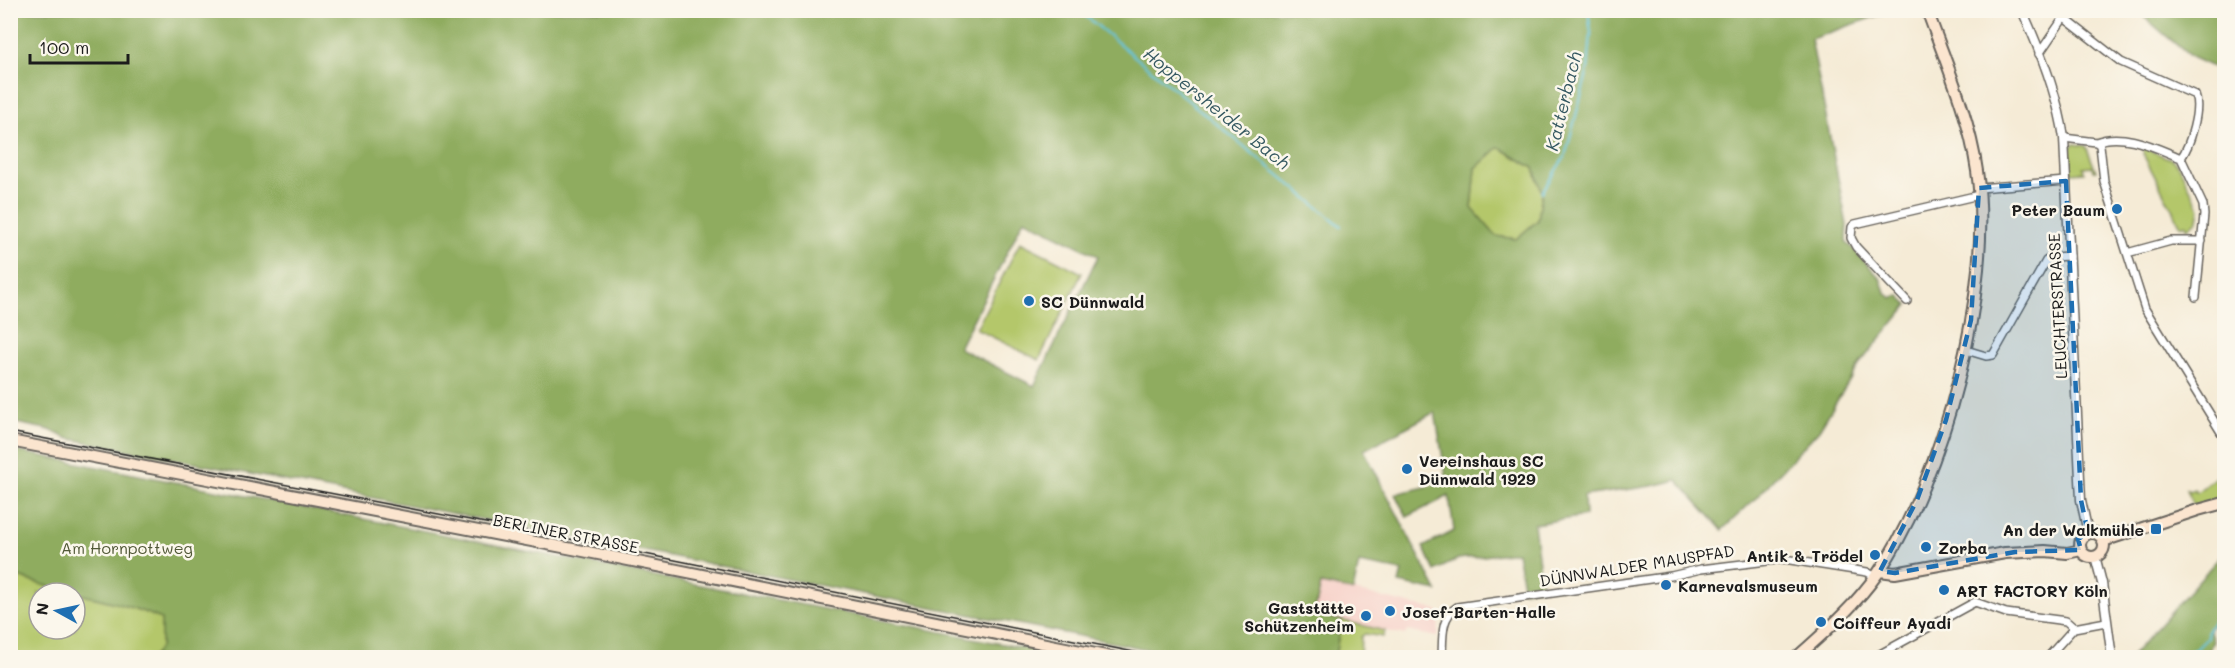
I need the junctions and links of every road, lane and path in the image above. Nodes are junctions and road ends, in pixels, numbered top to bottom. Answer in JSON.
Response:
{"nodes":[{"id":1,"x":1927,"y":10,"type":"edge"},
{"id":2,"x":2022,"y":10,"type":"edge"},
{"id":3,"x":2069,"y":10,"type":"edge"},
{"id":4,"x":2063,"y":17,"type":"junction"},
{"id":5,"x":2040,"y":54,"type":"junction"},
{"id":6,"x":2064,"y":138,"type":"junction"},
{"id":7,"x":2096,"y":142,"type":"junction"},
{"id":8,"x":2181,"y":158,"type":"junction"},
{"id":9,"x":2066,"y":181,"type":"junction"},
{"id":10,"x":1979,"y":192,"type":"junction"},
{"id":11,"x":2202,"y":241,"type":"junction"},
{"id":12,"x":2127,"y":254,"type":"junction"},
{"id":13,"x":2070,"y":256,"type":"junction"},
{"id":14,"x":2196,"y":297,"type":"dead end"},
{"id":15,"x":1907,"y":301,"type":"dead end"},
{"id":16,"x":1966,"y":350,"type":"junction"},
{"id":17,"x":2224,"y":437,"type":"edge"},
{"id":18,"x":10,"y":441,"type":"edge"},
{"id":19,"x":2224,"y":503,"type":"edge"},
{"id":20,"x":2088,"y":533,"type":"junction"},
{"id":21,"x":2103,"y":541,"type":"junction"},
{"id":22,"x":2081,"y":550,"type":"junction"},
{"id":23,"x":2095,"y":556,"type":"junction"},
{"id":24,"x":1878,"y":574,"type":"junction"},
{"id":25,"x":2106,"y":622,"type":"junction"},
{"id":26,"x":2074,"y":628,"type":"junction"},
{"id":27,"x":1116,"y":657,"type":"edge"},
{"id":28,"x":1442,"y":657,"type":"edge"},
{"id":29,"x":1796,"y":657,"type":"edge"},
{"id":30,"x":1873,"y":657,"type":"edge"},
{"id":31,"x":2047,"y":657,"type":"edge"},
{"id":32,"x":2112,"y":657,"type":"edge"}],
"edges":[{"from":1,"to":10,"type":"main road"},
{"from":2,"to":5,"type":"street","name":"LEUCHTERSTRASSE"},
{"from":3,"to":4,"type":"street"},
{"from":4,"to":5,"type":"street"},
{"from":4,"to":8,"type":"street"},
{"from":5,"to":6,"type":"street","name":"LEUCHTERSTRASSE"},
{"from":6,"to":7,"type":"street"},
{"from":6,"to":9,"type":"street","name":"LEUCHTERSTRASSE"},
{"from":7,"to":8,"type":"street"},
{"from":7,"to":12,"type":"street"},
{"from":8,"to":11,"type":"street"},
{"from":9,"to":10,"type":"street"},
{"from":9,"to":13,"type":"street","name":"LEUCHTERSTRASSE"},
{"from":10,"to":15,"type":"street"},
{"from":10,"to":16,"type":"main road"},
{"from":11,"to":12,"type":"street"},
{"from":11,"to":14,"type":"street"},
{"from":12,"to":17,"type":"street"},
{"from":13,"to":16,"type":"street"},
{"from":13,"to":20,"type":"street","name":"LEUCHTERSTRASSE"},
{"from":16,"to":24,"type":"main road"},
{"from":18,"to":27,"type":"main road","name":"BERLINER STRASSE"},
{"from":19,"to":21,"type":"main road"},
{"from":20,"to":21,"type":"main road"},
{"from":20,"to":22,"type":"main road"},
{"from":21,"to":23,"type":"main road"},
{"from":22,"to":23,"type":"main road"},
{"from":22,"to":24,"type":"main road","name":"DÜNNWALDER MAUSPFAD"},
{"from":23,"to":25,"type":"street"},
{"from":24,"to":28,"type":"street","name":"DÜNNWALDER MAUSPFAD"},
{"from":24,"to":29,"type":"main road"},
{"from":25,"to":26,"type":"street"},
{"from":25,"to":32,"type":"street"},
{"from":26,"to":30,"type":"street"},
{"from":26,"to":31,"type":"street"}]}
